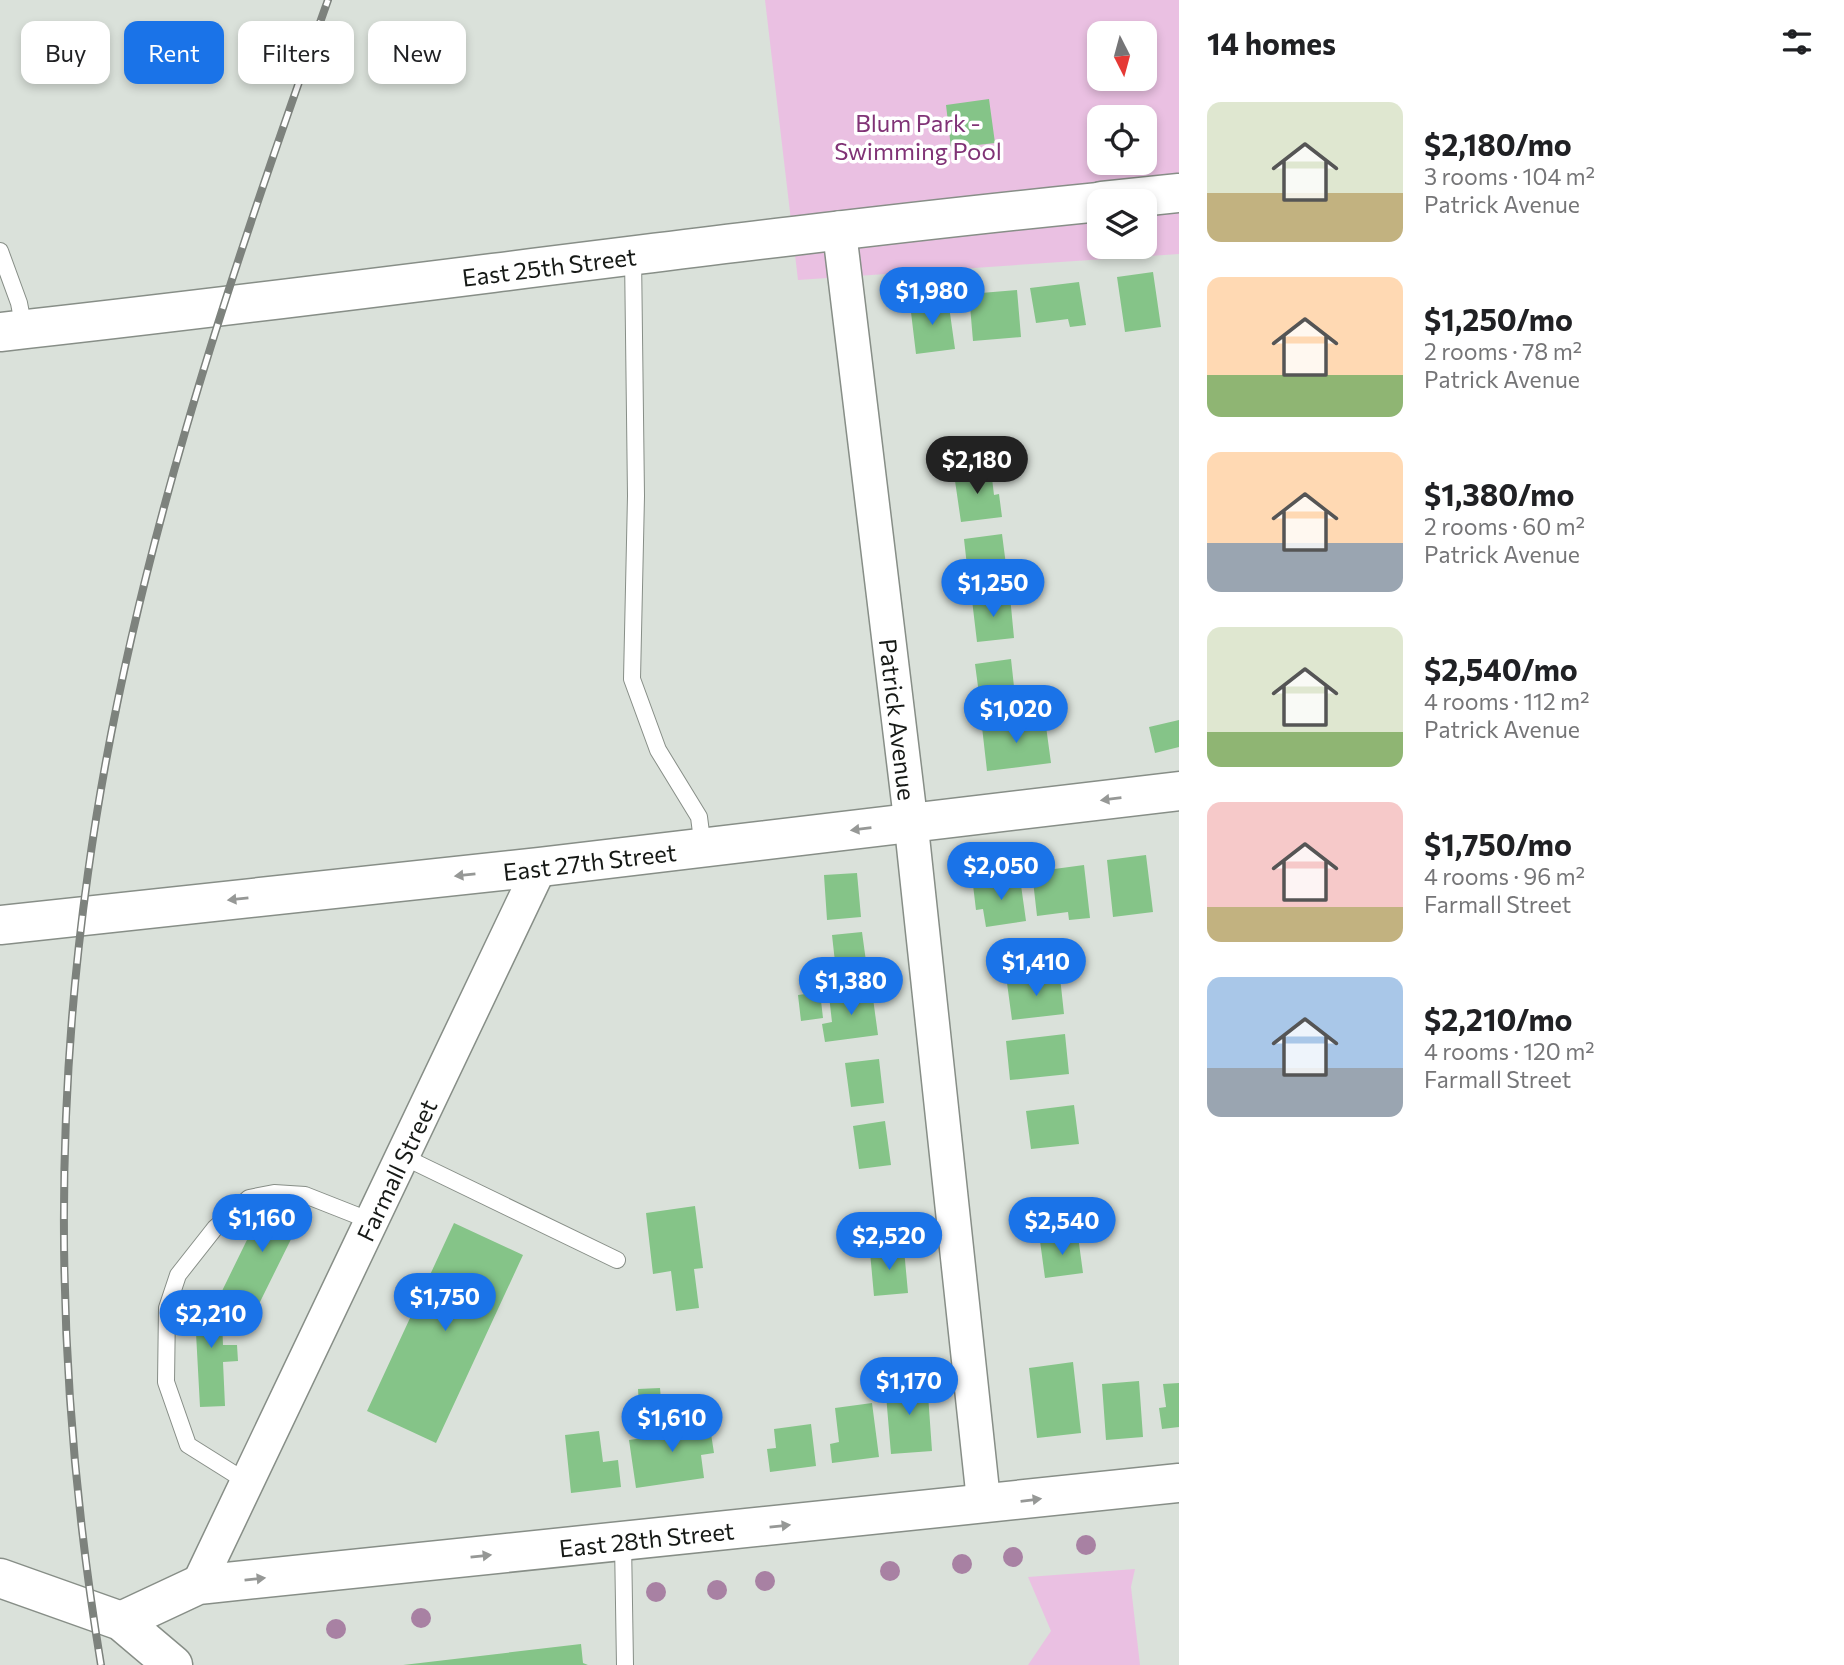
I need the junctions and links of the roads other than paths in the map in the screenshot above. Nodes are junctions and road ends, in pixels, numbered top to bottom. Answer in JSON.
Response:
{"nodes":[{"id":1,"x":1179,"y":193,"type":"edge"},
{"id":2,"x":1157,"y":195,"type":"edge"},
{"id":3,"x":1087,"y":202,"type":"edge"},
{"id":4,"x":839,"y":228,"type":"junction"},
{"id":5,"x":0,"y":251,"type":"edge"},
{"id":6,"x":634,"y":255,"type":"junction"},
{"id":7,"x":12,"y":331,"type":"edge"},
{"id":8,"x":1179,"y":791,"type":"edge"},
{"id":9,"x":911,"y":823,"type":"junction"},
{"id":10,"x":703,"y":848,"type":"junction"},
{"id":11,"x":540,"y":867,"type":"junction"},
{"id":12,"x":0,"y":925,"type":"edge"},
{"id":13,"x":402,"y":1156,"type":"junction"},
{"id":14,"x":371,"y":1220,"type":"junction"},
{"id":15,"x":617,"y":1260,"type":"dead end"},
{"id":16,"x":247,"y":1482,"type":"junction"},
{"id":17,"x":1179,"y":1483,"type":"edge"},
{"id":18,"x":984,"y":1506,"type":"junction"},
{"id":19,"x":622,"y":1542,"type":"junction"},
{"id":20,"x":0,"y":1578,"type":"edge"},
{"id":21,"x":198,"y":1585,"type":"junction"},
{"id":22,"x":121,"y":1621,"type":"junction"},
{"id":23,"x":173,"y":1665,"type":"edge"},
{"id":24,"x":625,"y":1665,"type":"edge"}],
"edges":[{"from":1,"to":2,"type":"street","name":"East 25th Street"},
{"from":3,"to":4,"type":"street","name":"East 25th Street"},
{"from":4,"to":6,"type":"street","name":"East 25th Street"},
{"from":4,"to":9,"type":"street","name":"Patrick Avenue"},
{"from":5,"to":7,"type":"lane"},
{"from":6,"to":7,"type":"street","name":"East 25th Street"},
{"from":6,"to":10,"type":"lane"},
{"from":8,"to":9,"type":"street","name":"East 27th Street","one_way":true},
{"from":9,"to":10,"type":"street","name":"East 27th Street","one_way":true},
{"from":9,"to":18,"type":"street","name":"Patrick Avenue"},
{"from":10,"to":11,"type":"street","name":"East 27th Street"},
{"from":11,"to":12,"type":"street","name":"East 27th Street","one_way":true},
{"from":11,"to":13,"type":"street","name":"Farmall Street"},
{"from":13,"to":14,"type":"street","name":"Farmall Street"},
{"from":13,"to":15,"type":"lane"},
{"from":14,"to":16,"type":"street","name":"Farmall Street"},
{"from":14,"to":16,"type":"lane"},
{"from":16,"to":21,"type":"street","name":"Farmall Street"},
{"from":18,"to":17,"type":"street","name":"East 28th Street","one_way":true},
{"from":19,"to":18,"type":"street","name":"East 28th Street","one_way":true},
{"from":21,"to":19,"type":"street","name":"East 28th Street","one_way":true},
{"from":19,"to":24,"type":"lane"},
{"from":20,"to":22,"type":"street"},
{"from":21,"to":22,"type":"street","name":"East 28th Street"},
{"from":22,"to":23,"type":"street"}]}
